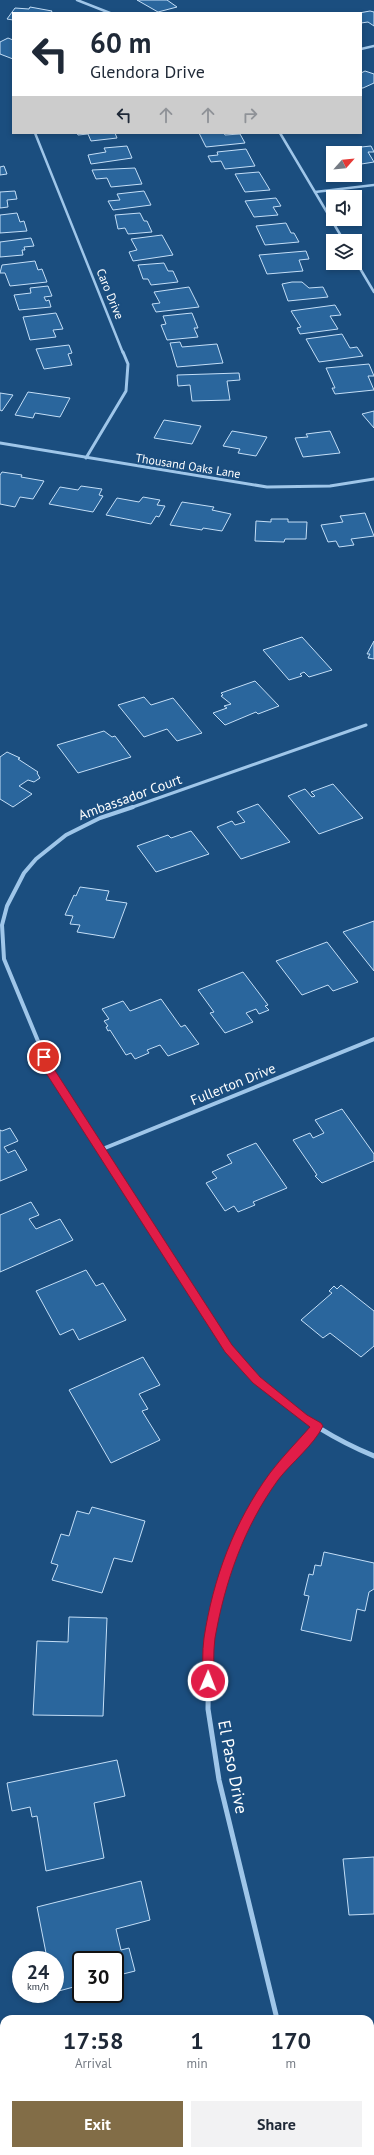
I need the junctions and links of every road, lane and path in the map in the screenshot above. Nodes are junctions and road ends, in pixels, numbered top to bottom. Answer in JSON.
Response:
{"nodes":[{"id":1,"x":77,"y":0,"type":"edge"},
{"id":2,"x":107,"y":12,"type":"edge"},
{"id":3,"x":374,"y":46,"type":"edge"},
{"id":4,"x":362,"y":49,"type":"edge"},
{"id":5,"x":35,"y":134,"type":"edge"},
{"id":6,"x":281,"y":134,"type":"edge"},
{"id":7,"x":374,"y":185,"type":"edge"},
{"id":8,"x":315,"y":192,"type":"junction"},
{"id":9,"x":340,"y":234,"type":"edge"},
{"id":10,"x":361,"y":270,"type":"edge"},
{"id":11,"x":374,"y":292,"type":"edge"},
{"id":12,"x":0,"y":443,"type":"edge"},
{"id":13,"x":86,"y":458,"type":"junction"},
{"id":14,"x":374,"y":479,"type":"edge"},
{"id":15,"x":366,"y":725,"type":"dead end"},
{"id":16,"x":374,"y":1039,"type":"edge"},
{"id":17,"x":100,"y":1150,"type":"junction"},
{"id":18,"x":317,"y":1426,"type":"junction"},
{"id":19,"x":374,"y":1456,"type":"edge"},
{"id":20,"x":276,"y":2015,"type":"edge"}],
"edges":[{"from":1,"to":2,"type":"street"},
{"from":3,"to":4,"type":"street"},
{"from":5,"to":13,"type":"street","name":"Caro Drive"},
{"from":6,"to":8,"type":"street"},
{"from":7,"to":8,"type":"street"},
{"from":8,"to":9,"type":"street"},
{"from":10,"to":11,"type":"street"},
{"from":12,"to":13,"type":"street","name":"Thousand Oaks Lane"},
{"from":13,"to":14,"type":"street","name":"Thousand Oaks Lane"},
{"from":15,"to":17,"type":"street","name":"Ambassador Court"},
{"from":16,"to":17,"type":"street","name":"Fullerton Drive"},
{"from":17,"to":18,"type":"street","name":"Ambassador Court"},
{"from":18,"to":19,"type":"street","name":"Ambassador Court"},
{"from":18,"to":20,"type":"street","name":"El Paso Drive"}]}
